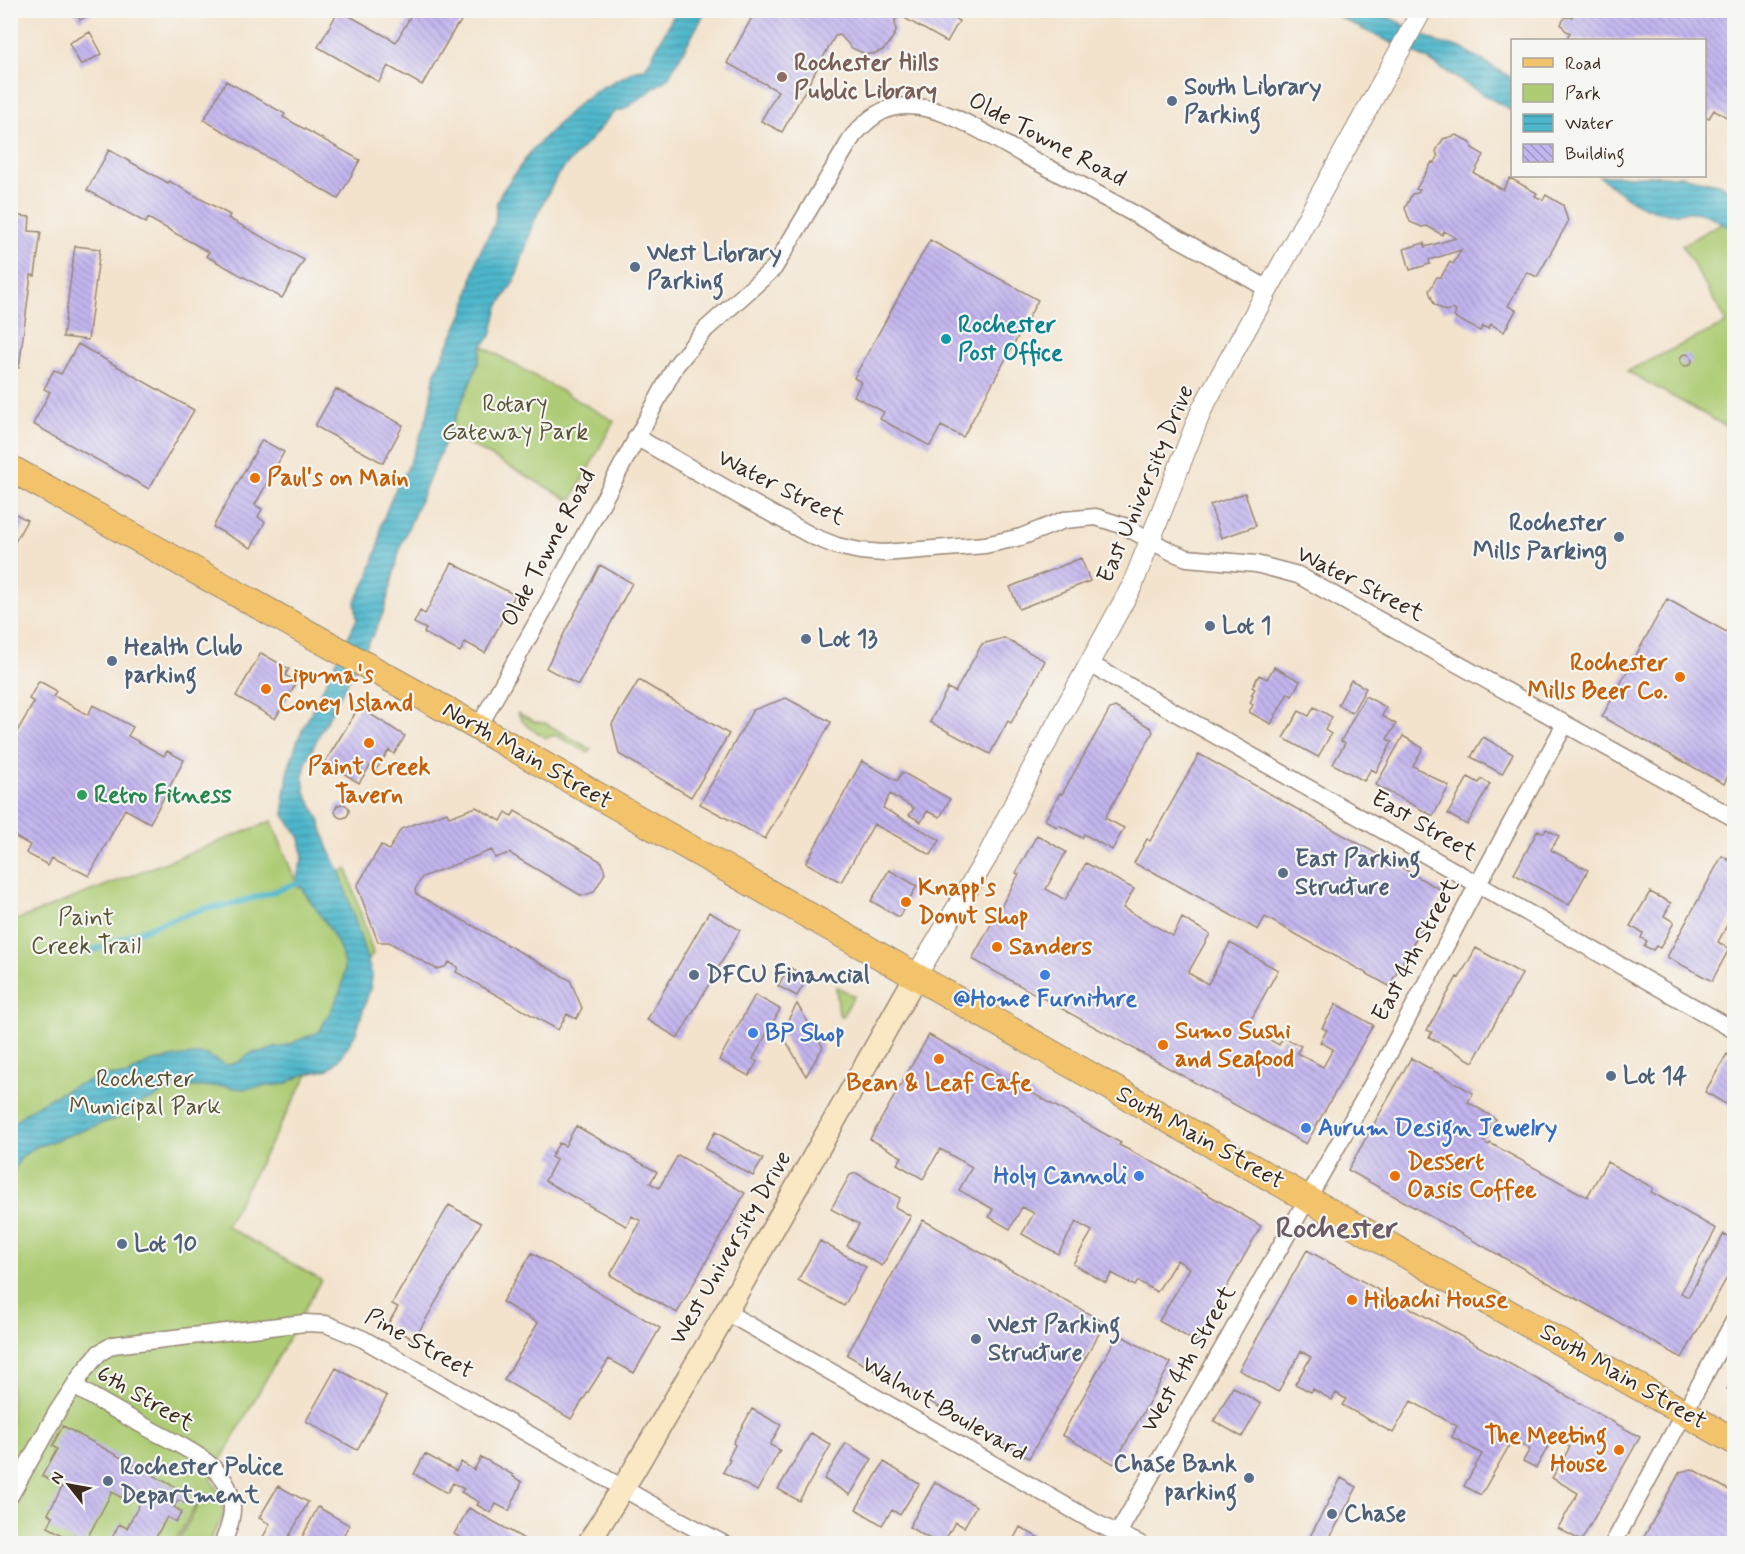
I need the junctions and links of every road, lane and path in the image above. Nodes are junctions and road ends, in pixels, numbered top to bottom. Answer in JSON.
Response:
{"nodes":[{"id":1,"x":1422,"y":10,"type":"edge"},
{"id":2,"x":1268,"y":289,"type":"junction"},
{"id":3,"x":636,"y":437,"type":"junction"},
{"id":4,"x":10,"y":468,"type":"edge"},
{"id":5,"x":1150,"y":540,"type":"junction"},
{"id":6,"x":1090,"y":664,"type":"junction"},
{"id":7,"x":1565,"y":724,"type":"junction"},
{"id":8,"x":478,"y":728,"type":"junction"},
{"id":9,"x":1734,"y":818,"type":"edge"},
{"id":10,"x":1478,"y":884,"type":"junction"},
{"id":11,"x":916,"y":976,"type":"junction"},
{"id":12,"x":1734,"y":1030,"type":"edge"},
{"id":13,"x":1307,"y":1199,"type":"junction"},
{"id":14,"x":726,"y":1312,"type":"junction"},
{"id":15,"x":1734,"y":1321,"type":"edge"},
{"id":16,"x":74,"y":1386,"type":"junction"},
{"id":17,"x":1684,"y":1412,"type":"junction"},
{"id":18,"x":1734,"y":1441,"type":"edge"},
{"id":19,"x":623,"y":1488,"type":"junction"},
{"id":20,"x":10,"y":1496,"type":"edge"},
{"id":21,"x":1115,"y":1538,"type":"edge"},
{"id":22,"x":222,"y":1544,"type":"edge"},
{"id":23,"x":588,"y":1544,"type":"edge"},
{"id":24,"x":724,"y":1544,"type":"edge"},
{"id":25,"x":1140,"y":1544,"type":"edge"},
{"id":26,"x":1612,"y":1544,"type":"edge"}],
"edges":[{"from":1,"to":2,"type":"street","name":"East University Drive"},
{"from":2,"to":3,"type":"street","name":"Olde Towne Road"},
{"from":2,"to":5,"type":"street","name":"East University Drive"},
{"from":3,"to":5,"type":"street","name":"Water Street"},
{"from":3,"to":8,"type":"street","name":"Olde Towne Road"},
{"from":4,"to":8,"type":"main road","name":"North Main Street"},
{"from":5,"to":6,"type":"street","name":"East University Drive"},
{"from":5,"to":7,"type":"street","name":"Water Street"},
{"from":6,"to":10,"type":"street","name":"East Street"},
{"from":6,"to":11,"type":"street","name":"East University Drive"},
{"from":7,"to":9,"type":"street","name":"Water Street"},
{"from":7,"to":10,"type":"street","name":"East 4th Street"},
{"from":8,"to":11,"type":"main road","name":"North Main Street"},
{"from":10,"to":12,"type":"street","name":"East Street"},
{"from":10,"to":13,"type":"street","name":"East 4th Street"},
{"from":11,"to":13,"type":"main road","name":"South Main Street"},
{"from":11,"to":14,"type":"main road","name":"West University Drive"},
{"from":13,"to":17,"type":"main road","name":"South Main Street"},
{"from":13,"to":21,"type":"street","name":"West 4th Street"},
{"from":14,"to":19,"type":"main road","name":"West University Drive"},
{"from":14,"to":21,"type":"street","name":"Walnut Boulevard"},
{"from":15,"to":17,"type":"street"},
{"from":16,"to":19,"type":"street","name":"Pine Street"},
{"from":16,"to":20,"type":"street","name":"Pine Street"},
{"from":16,"to":22,"type":"street","name":"6th Street"},
{"from":17,"to":18,"type":"main road","name":"South Main Street"},
{"from":17,"to":26,"type":"street"},
{"from":19,"to":23,"type":"main road","name":"West University Drive"},
{"from":19,"to":24,"type":"street","name":"Pine Street"},
{"from":21,"to":25,"type":"street","name":"Walnut Boulevard"}]}
